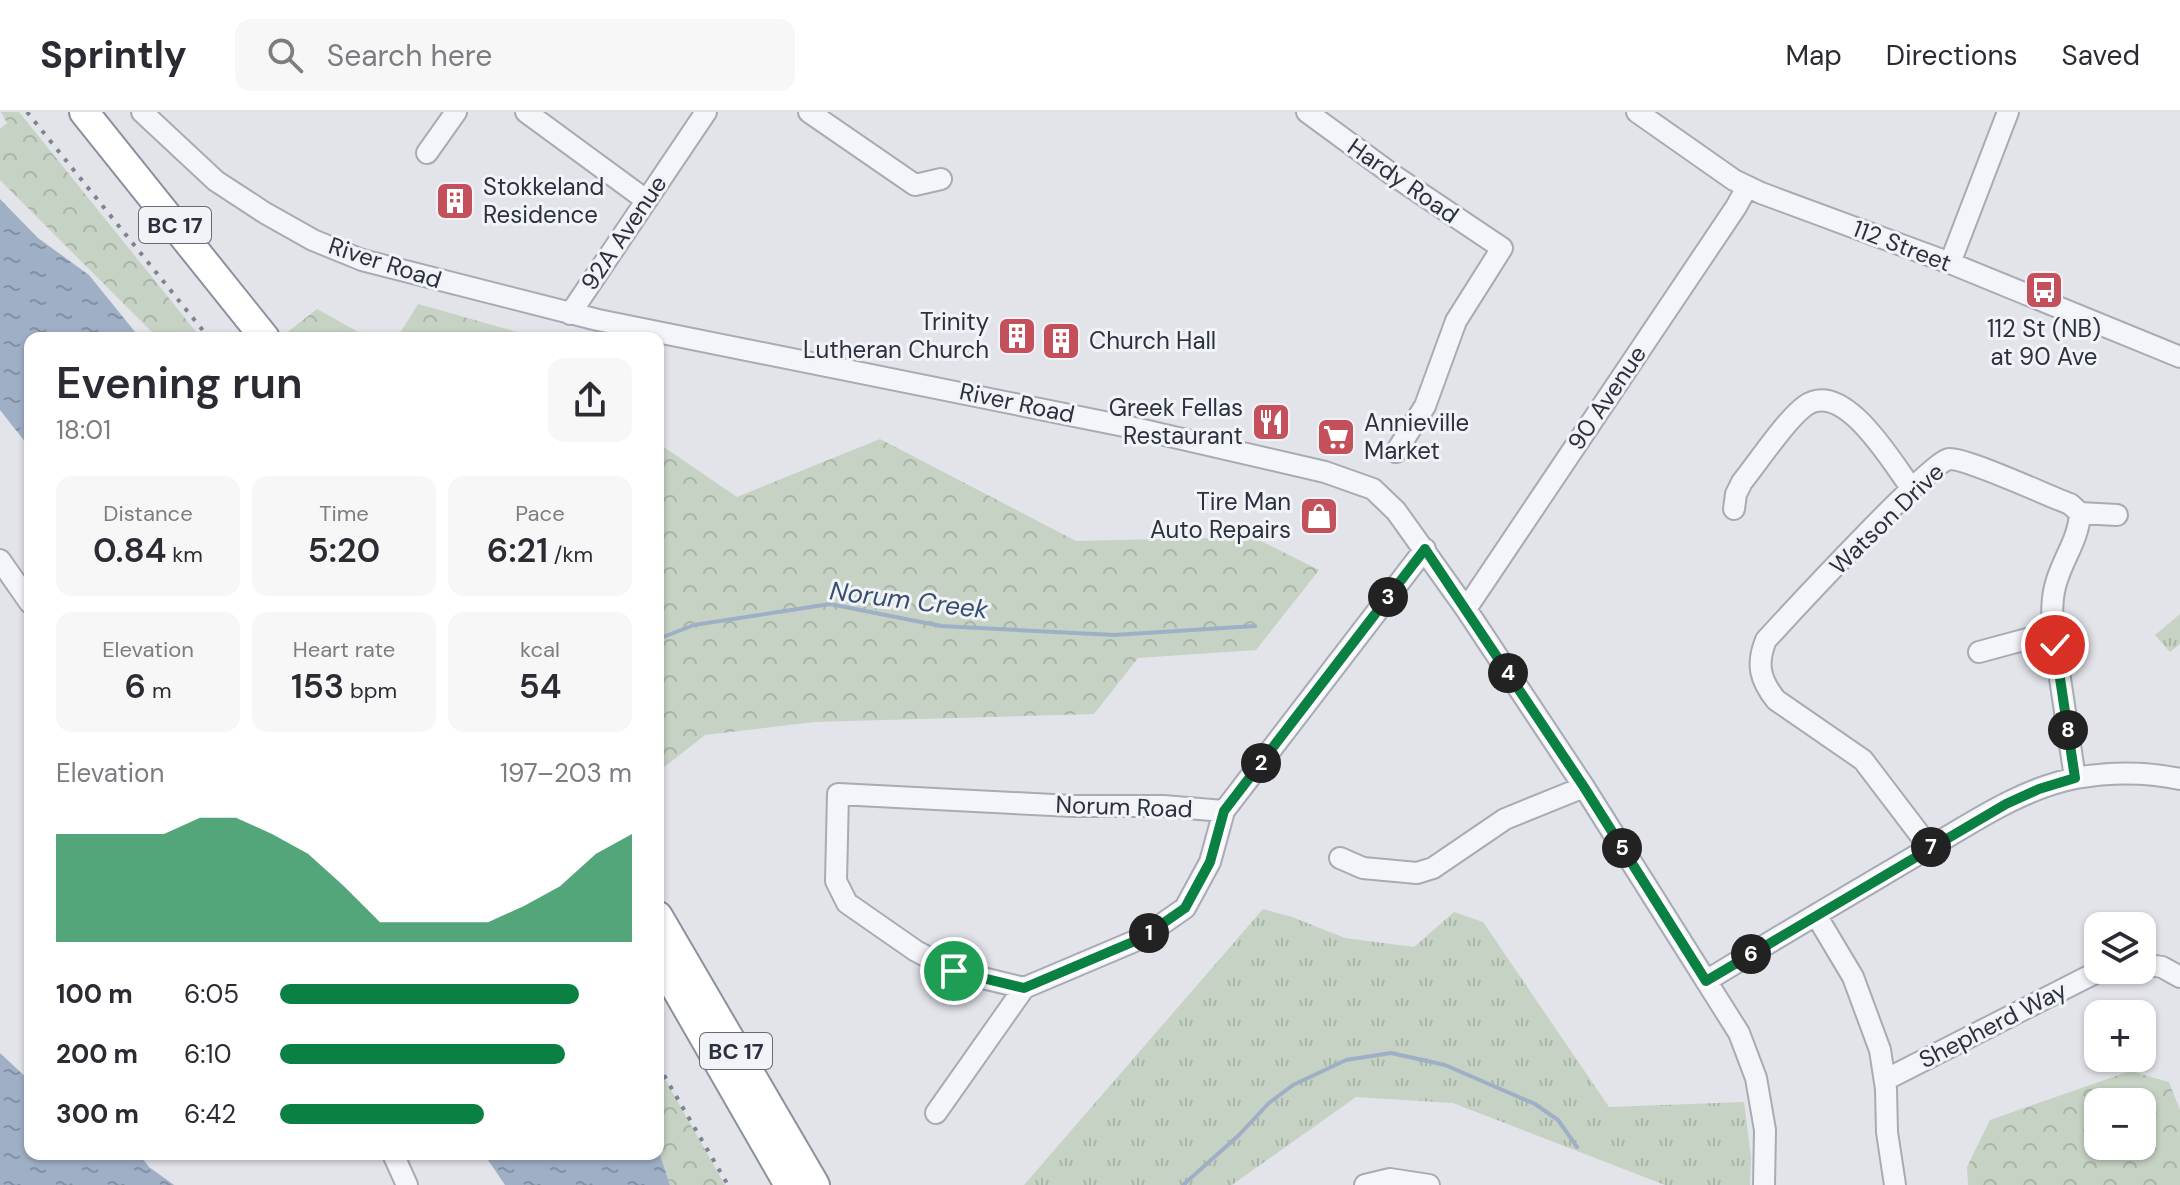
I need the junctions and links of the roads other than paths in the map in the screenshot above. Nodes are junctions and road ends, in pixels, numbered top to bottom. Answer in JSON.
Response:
{"nodes":[{"id":1,"x":84,"y":112,"type":"edge"},
{"id":2,"x":108,"y":112,"type":"edge"},
{"id":3,"x":142,"y":112,"type":"edge"},
{"id":4,"x":456,"y":112,"type":"edge"},
{"id":5,"x":526,"y":112,"type":"edge"},
{"id":6,"x":706,"y":112,"type":"edge"},
{"id":7,"x":809,"y":112,"type":"edge"},
{"id":8,"x":1307,"y":112,"type":"edge"},
{"id":9,"x":1637,"y":112,"type":"edge"},
{"id":10,"x":2008,"y":112,"type":"edge"},
{"id":11,"x":427,"y":153,"type":"dead end"},
{"id":12,"x":941,"y":179,"type":"dead end"},
{"id":13,"x":1747,"y":187,"type":"junction"},
{"id":14,"x":646,"y":200,"type":"junction"},
{"id":15,"x":1950,"y":263,"type":"junction"},
{"id":16,"x":570,"y":314,"type":"junction"},
{"id":17,"x":260,"y":332,"type":"edge"},
{"id":18,"x":284,"y":332,"type":"edge"},
{"id":19,"x":659,"y":332,"type":"edge"},
{"id":20,"x":664,"y":333,"type":"edge"},
{"id":21,"x":2180,"y":357,"type":"edge"},
{"id":22,"x":1396,"y":452,"type":"dead end"},
{"id":23,"x":1912,"y":489,"type":"junction"},
{"id":24,"x":1734,"y":509,"type":"dead end"},
{"id":25,"x":2080,"y":513,"type":"junction"},
{"id":26,"x":2117,"y":515,"type":"dead end"},
{"id":27,"x":1425,"y":549,"type":"junction"},
{"id":28,"x":0,"y":560,"type":"edge"},
{"id":29,"x":24,"y":594,"type":"edge"},
{"id":30,"x":1466,"y":609,"type":"junction"},
{"id":31,"x":2053,"y":632,"type":"junction"},
{"id":32,"x":1979,"y":652,"type":"dead end"},
{"id":33,"x":2075,"y":778,"type":"junction"},
{"id":34,"x":2180,"y":779,"type":"edge"},
{"id":35,"x":1584,"y":787,"type":"junction"},
{"id":36,"x":1224,"y":811,"type":"junction"},
{"id":37,"x":1930,"y":848,"type":"junction"},
{"id":38,"x":1340,"y":858,"type":"dead end"},
{"id":39,"x":1816,"y":915,"type":"junction"},
{"id":40,"x":664,"y":926,"type":"edge"},
{"id":41,"x":2156,"y":966,"type":"edge"},
{"id":42,"x":664,"y":967,"type":"edge"},
{"id":43,"x":2180,"y":977,"type":"edge"},
{"id":44,"x":2084,"y":979,"type":"edge"},
{"id":45,"x":1706,"y":981,"type":"junction"},
{"id":46,"x":1024,"y":988,"type":"junction"},
{"id":47,"x":1885,"y":1080,"type":"junction"},
{"id":48,"x":936,"y":1113,"type":"dead end"},
{"id":49,"x":396,"y":1160,"type":"edge"},
{"id":50,"x":407,"y":1185,"type":"edge"},
{"id":51,"x":789,"y":1185,"type":"edge"},
{"id":52,"x":815,"y":1185,"type":"edge"},
{"id":53,"x":1365,"y":1185,"type":"edge"},
{"id":54,"x":1429,"y":1185,"type":"edge"},
{"id":55,"x":1764,"y":1185,"type":"edge"},
{"id":56,"x":1895,"y":1185,"type":"edge"}],
"edges":[{"from":1,"to":17,"type":"highway","number":"BC 17"},
{"from":2,"to":18,"type":"highway","number":"BC 17"},
{"from":3,"to":16,"type":"street","name":"River Road"},
{"from":4,"to":11,"type":"street"},
{"from":5,"to":14,"type":"street"},
{"from":6,"to":14,"type":"street","name":"92A Avenue"},
{"from":7,"to":12,"type":"street"},
{"from":8,"to":22,"type":"street","name":"Hardy Road"},
{"from":9,"to":13,"type":"street","name":"112 Street"},
{"from":10,"to":15,"type":"street"},
{"from":13,"to":15,"type":"street","name":"112 Street"},
{"from":13,"to":30,"type":"street","name":"90 Avenue"},
{"from":14,"to":16,"type":"street","name":"92A Avenue"},
{"from":15,"to":21,"type":"street","name":"112 Street"},
{"from":16,"to":19,"type":"street","name":"River Road"},
{"from":20,"to":27,"type":"street","name":"River Road"},
{"from":23,"to":24,"type":"street"},
{"from":23,"to":25,"type":"street","name":"Watson Drive"},
{"from":23,"to":37,"type":"street","name":"Watson Drive"},
{"from":25,"to":26,"type":"street"},
{"from":25,"to":31,"type":"street"},
{"from":27,"to":30,"type":"street","name":"River Road"},
{"from":27,"to":36,"type":"street","name":"Norum Road"},
{"from":28,"to":29,"type":"street"},
{"from":30,"to":35,"type":"street","name":"River Road"},
{"from":31,"to":32,"type":"street"},
{"from":31,"to":33,"type":"street"},
{"from":33,"to":34,"type":"street"},
{"from":33,"to":37,"type":"street"},
{"from":35,"to":38,"type":"street"},
{"from":35,"to":45,"type":"street","name":"River Road"},
{"from":36,"to":46,"type":"street"},
{"from":36,"to":46,"type":"street","name":"Norum Road"},
{"from":37,"to":39,"type":"street"},
{"from":39,"to":45,"type":"street"},
{"from":39,"to":47,"type":"street"},
{"from":40,"to":52,"type":"highway","number":"BC 17"},
{"from":41,"to":43,"type":"street"},
{"from":42,"to":51,"type":"highway","number":"BC 17"},
{"from":44,"to":47,"type":"street","name":"Shepherd Way"},
{"from":45,"to":55,"type":"street","name":"River Road"},
{"from":46,"to":48,"type":"street"},
{"from":47,"to":56,"type":"street"},
{"from":49,"to":50,"type":"street"},
{"from":53,"to":54,"type":"street"}]}
